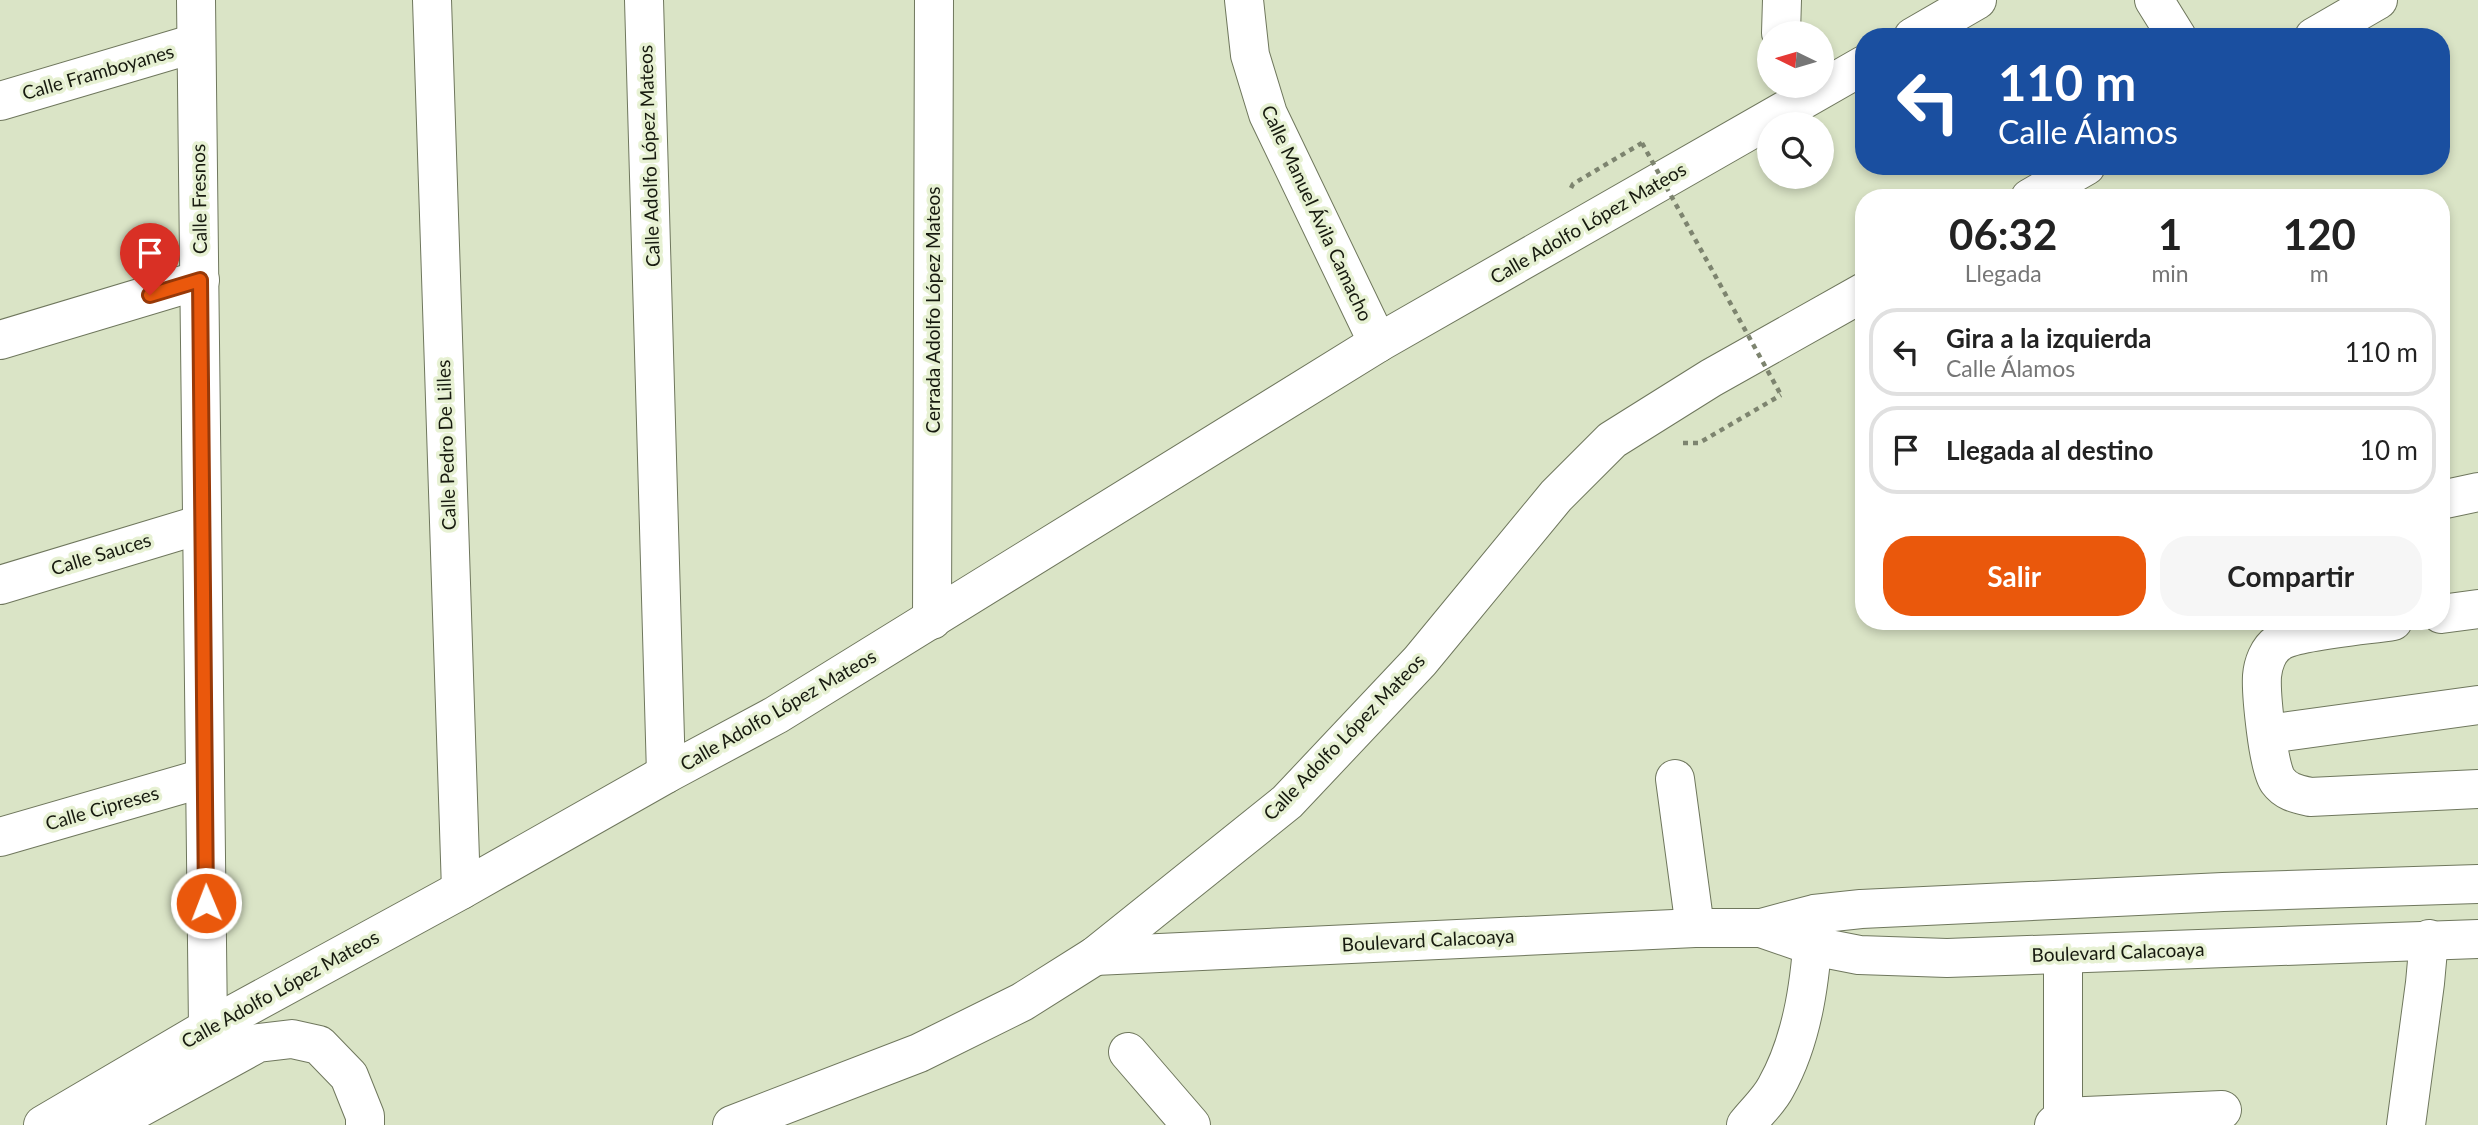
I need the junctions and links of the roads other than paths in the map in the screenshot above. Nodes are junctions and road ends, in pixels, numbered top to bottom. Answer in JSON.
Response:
{"nodes":[{"id":1,"x":196,"y":0,"type":"edge"},
{"id":2,"x":432,"y":0,"type":"edge"},
{"id":3,"x":644,"y":0,"type":"edge"},
{"id":4,"x":934,"y":0,"type":"edge"},
{"id":5,"x":1244,"y":0,"type":"edge"},
{"id":6,"x":1782,"y":0,"type":"edge"},
{"id":7,"x":1977,"y":0,"type":"edge"},
{"id":8,"x":2154,"y":0,"type":"edge"},
{"id":9,"x":2378,"y":0,"type":"edge"},
{"id":10,"x":1781,"y":21,"type":"edge"},
{"id":11,"x":1929,"y":28,"type":"edge"},
{"id":12,"x":2171,"y":28,"type":"edge"},
{"id":13,"x":2330,"y":28,"type":"edge"},
{"id":14,"x":196,"y":43,"type":"junction"},
{"id":15,"x":1855,"y":69,"type":"edge"},
{"id":16,"x":1780,"y":100,"type":"edge"},
{"id":17,"x":0,"y":101,"type":"edge"},
{"id":18,"x":2070,"y":175,"type":"edge"},
{"id":19,"x":2046,"y":189,"type":"edge"},
{"id":20,"x":200,"y":280,"type":"junction"},
{"id":21,"x":1855,"y":297,"type":"edge"},
{"id":22,"x":0,"y":340,"type":"edge"},
{"id":23,"x":1378,"y":343,"type":"junction"},
{"id":24,"x":2478,"y":492,"type":"edge"},
{"id":25,"x":2450,"y":498,"type":"edge"},
{"id":26,"x":202,"y":524,"type":"junction"},
{"id":27,"x":0,"y":585,"type":"edge"},
{"id":28,"x":2478,"y":609,"type":"edge"},
{"id":29,"x":2450,"y":613,"type":"edge"},
{"id":30,"x":932,"y":620,"type":"junction"},
{"id":31,"x":2334,"y":630,"type":"edge"},
{"id":32,"x":2478,"y":705,"type":"edge"},
{"id":33,"x":2268,"y":734,"type":"junction"},
{"id":34,"x":666,"y":774,"type":"junction"},
{"id":35,"x":204,"y":778,"type":"junction"},
{"id":36,"x":1675,"y":779,"type":"dead end"},
{"id":37,"x":2478,"y":789,"type":"edge"},
{"id":38,"x":0,"y":837,"type":"edge"},
{"id":39,"x":2478,"y":884,"type":"edge"},
{"id":40,"x":460,"y":890,"type":"junction"},
{"id":41,"x":2223,"y":892,"type":"junction"},
{"id":42,"x":1948,"y":904,"type":"junction"},
{"id":43,"x":1695,"y":928,"type":"junction"},
{"id":44,"x":1813,"y":930,"type":"junction"},
{"id":45,"x":2429,"y":939,"type":"junction"},
{"id":46,"x":2478,"y":939,"type":"edge"},
{"id":47,"x":2227,"y":948,"type":"junction"},
{"id":48,"x":2063,"y":954,"type":"junction"},
{"id":49,"x":1095,"y":956,"type":"junction"},
{"id":50,"x":1947,"y":958,"type":"junction"},
{"id":51,"x":208,"y":1028,"type":"junction"},
{"id":52,"x":1128,"y":1052,"type":"dead end"},
{"id":53,"x":2222,"y":1110,"type":"dead end"},
{"id":54,"x":2058,"y":1121,"type":"edge"},
{"id":55,"x":43,"y":1125,"type":"edge"},
{"id":56,"x":97,"y":1125,"type":"edge"},
{"id":57,"x":365,"y":1125,"type":"edge"},
{"id":58,"x":732,"y":1125,"type":"edge"},
{"id":59,"x":1191,"y":1125,"type":"edge"},
{"id":60,"x":1745,"y":1125,"type":"edge"},
{"id":61,"x":2406,"y":1125,"type":"edge"}],
"edges":[{"from":1,"to":14,"type":"street","name":"Calle Fresnos"},
{"from":2,"to":40,"type":"street","name":"Calle Pedro De Lilles"},
{"from":3,"to":34,"type":"street","name":"Calle Adolfo López Mateos"},
{"from":4,"to":30,"type":"street","name":"Cerrada Adolfo López Mateos"},
{"from":5,"to":23,"type":"street","name":"Calle Manuel Ávila Camacho"},
{"from":6,"to":10,"type":"street"},
{"from":7,"to":11,"type":"street"},
{"from":8,"to":12,"type":"street"},
{"from":9,"to":13,"type":"street"},
{"from":14,"to":17,"type":"street","name":"Calle Framboyanes"},
{"from":14,"to":20,"type":"street","name":"Calle Fresnos"},
{"from":15,"to":16,"type":"street","name":"Calle Adolfo López Mateos"},
{"from":16,"to":23,"type":"street","name":"Calle Adolfo López Mateos"},
{"from":18,"to":19,"type":"street"},
{"from":20,"to":22,"type":"street"},
{"from":20,"to":26,"type":"street","name":"Calle Fresnos"},
{"from":21,"to":49,"type":"street","name":"Calle Adolfo López Mateos"},
{"from":23,"to":30,"type":"street","name":"Calle Adolfo López Mateos"},
{"from":24,"to":25,"type":"street"},
{"from":26,"to":27,"type":"street","name":"Calle Sauces"},
{"from":26,"to":35,"type":"street","name":"Calle Fresnos"},
{"from":28,"to":29,"type":"street"},
{"from":30,"to":34,"type":"street","name":"Calle Adolfo López Mateos"},
{"from":31,"to":33,"type":"street"},
{"from":32,"to":33,"type":"street"},
{"from":33,"to":37,"type":"street"},
{"from":34,"to":40,"type":"street","name":"Calle Adolfo López Mateos"},
{"from":35,"to":38,"type":"street","name":"Calle Cipreses"},
{"from":35,"to":51,"type":"street","name":"Calle Fresnos"},
{"from":36,"to":43,"type":"street"},
{"from":39,"to":41,"type":"street","name":"Boulevard Calacoaya"},
{"from":40,"to":51,"type":"street","name":"Calle Adolfo López Mateos"},
{"from":41,"to":42,"type":"street","name":"Boulevard Calacoaya"},
{"from":41,"to":47,"type":"street"},
{"from":42,"to":44,"type":"street","name":"Boulevard Calacoaya"},
{"from":42,"to":50,"type":"street"},
{"from":43,"to":44,"type":"street","name":"Boulevard Calacoaya"},
{"from":43,"to":49,"type":"street","name":"Boulevard Calacoaya"},
{"from":44,"to":50,"type":"street","name":"Boulevard Calacoaya"},
{"from":44,"to":60,"type":"street"},
{"from":45,"to":46,"type":"street","name":"Boulevard Calacoaya"},
{"from":45,"to":47,"type":"street","name":"Boulevard Calacoaya"},
{"from":45,"to":61,"type":"street"},
{"from":47,"to":48,"type":"street","name":"Boulevard Calacoaya"},
{"from":48,"to":50,"type":"street","name":"Boulevard Calacoaya"},
{"from":48,"to":54,"type":"street"},
{"from":49,"to":58,"type":"street","name":"Calle Adolfo López Mateos"},
{"from":51,"to":55,"type":"street","name":"Calle Adolfo López Mateos"},
{"from":52,"to":59,"type":"street"},
{"from":53,"to":54,"type":"street"},
{"from":56,"to":57,"type":"street"}]}
